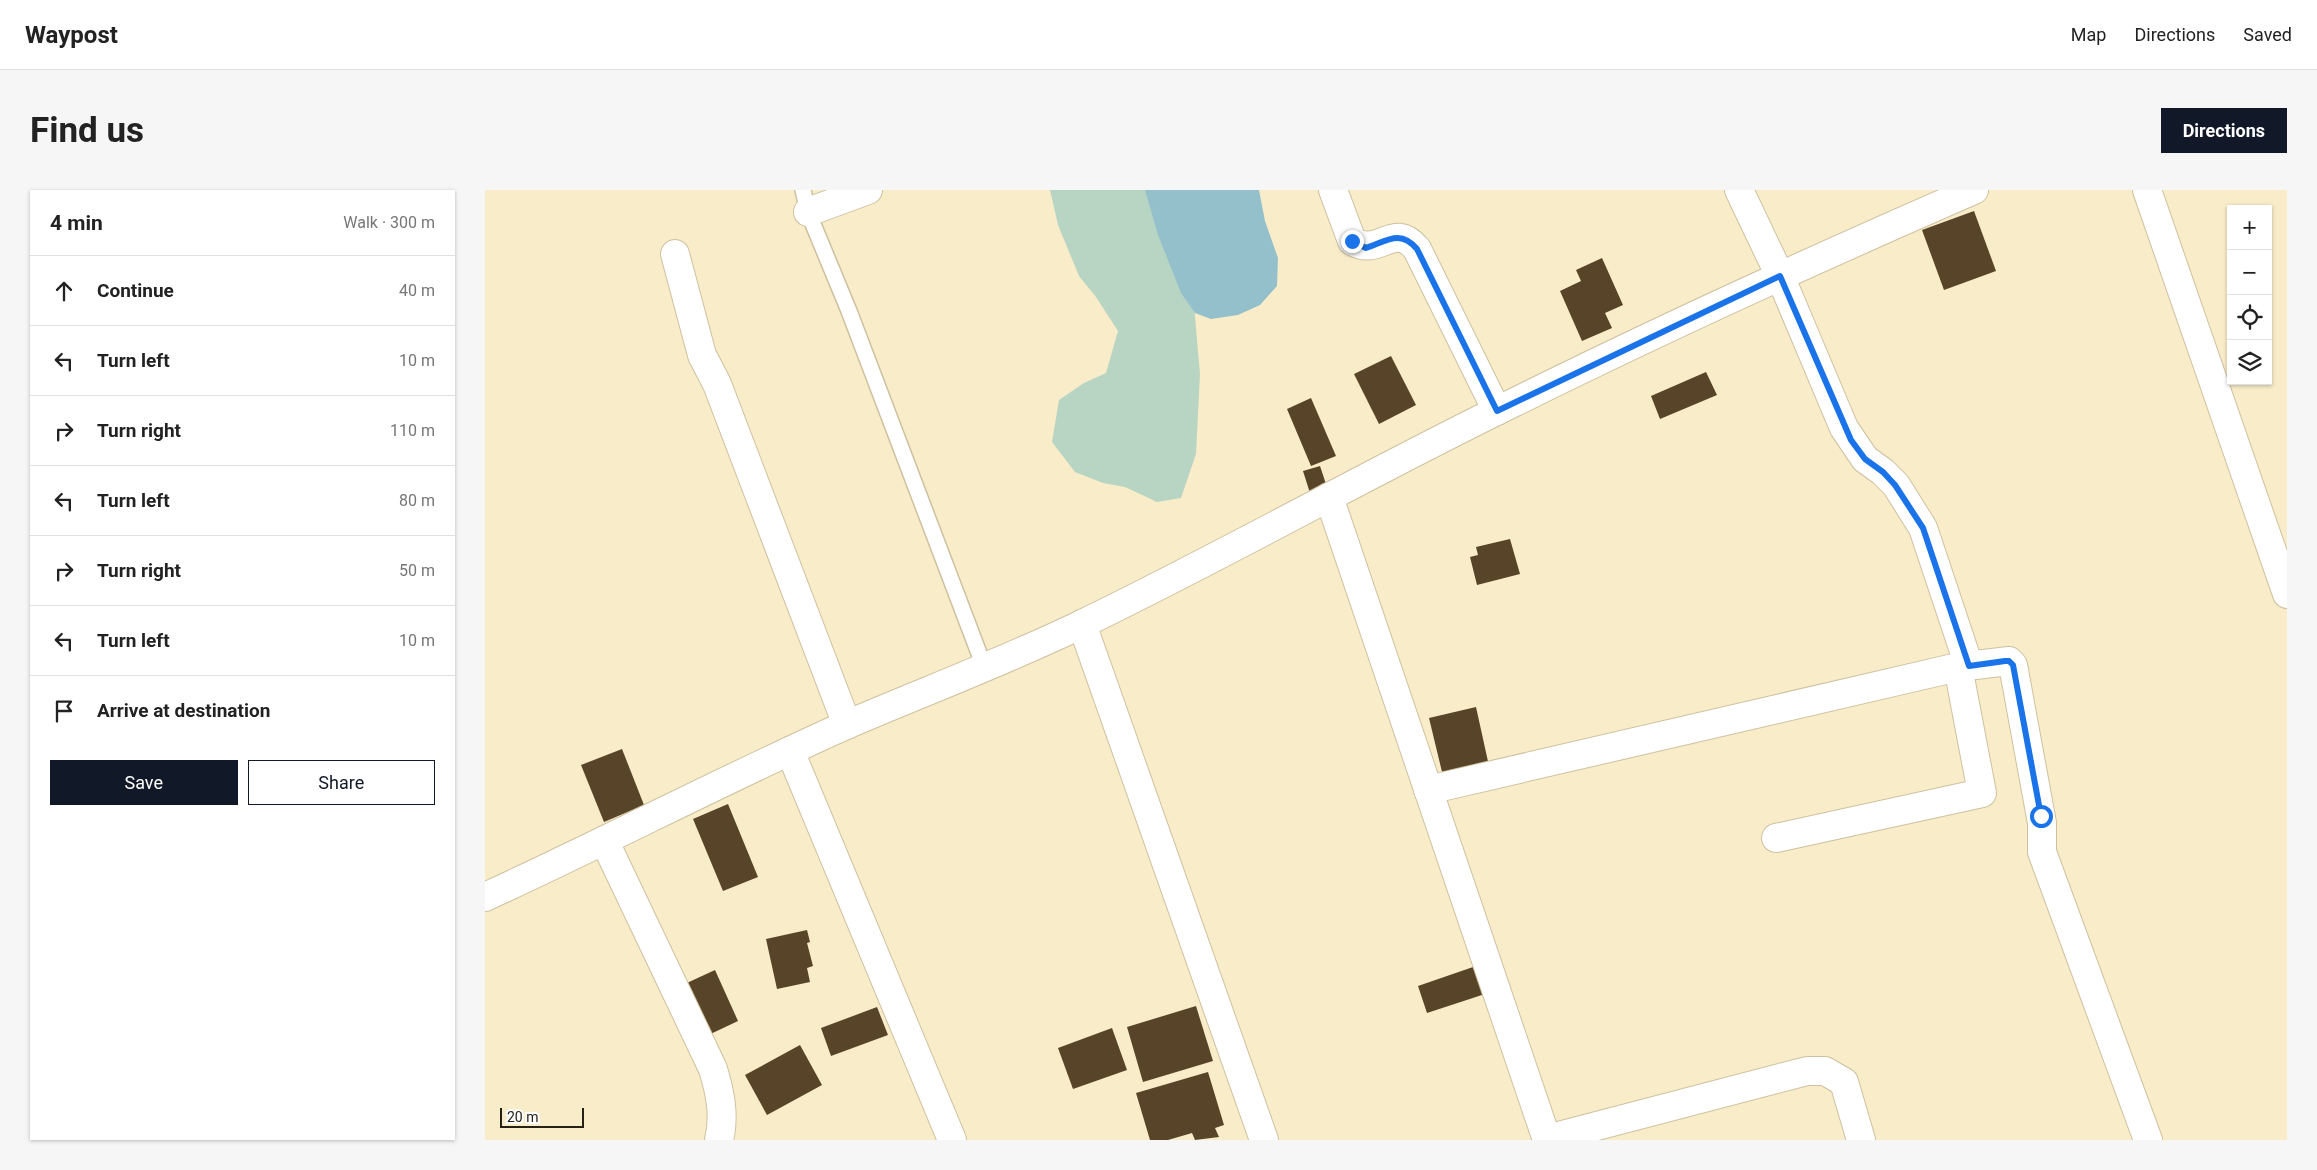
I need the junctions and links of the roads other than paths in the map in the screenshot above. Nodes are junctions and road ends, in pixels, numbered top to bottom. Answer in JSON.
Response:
{"nodes":[{"id":1,"x":868,"y":190,"type":"edge"},
{"id":2,"x":1333,"y":190,"type":"edge"},
{"id":3,"x":1739,"y":190,"type":"edge"},
{"id":4,"x":1974,"y":190,"type":"edge"},
{"id":5,"x":2147,"y":190,"type":"edge"},
{"id":6,"x":805,"y":201,"type":"edge"},
{"id":7,"x":675,"y":254,"type":"dead end"},
{"id":8,"x":1780,"y":276,"type":"junction"},
{"id":9,"x":1497,"y":411,"type":"junction"},
{"id":10,"x":1329,"y":497,"type":"junction"},
{"id":11,"x":2287,"y":594,"type":"edge"},
{"id":12,"x":1082,"y":624,"type":"junction"},
{"id":13,"x":1963,"y":667,"type":"junction"},
{"id":14,"x":985,"y":669,"type":"junction"},
{"id":15,"x":847,"y":725,"type":"junction"},
{"id":16,"x":790,"y":751,"type":"junction"},
{"id":17,"x":1428,"y":790,"type":"junction"},
{"id":18,"x":1775,"y":838,"type":"dead end"},
{"id":19,"x":605,"y":842,"type":"junction"},
{"id":20,"x":485,"y":897,"type":"edge"},
{"id":21,"x":719,"y":1140,"type":"edge"},
{"id":22,"x":952,"y":1140,"type":"edge"},
{"id":23,"x":1264,"y":1140,"type":"edge"},
{"id":24,"x":1547,"y":1140,"type":"edge"},
{"id":25,"x":1861,"y":1140,"type":"edge"},
{"id":26,"x":2148,"y":1140,"type":"edge"}],
"edges":[{"from":1,"to":6,"type":"street"},
{"from":2,"to":9,"type":"street"},
{"from":3,"to":8,"type":"street"},
{"from":4,"to":8,"type":"street"},
{"from":5,"to":11,"type":"street"},
{"from":6,"to":14,"type":"lane"},
{"from":7,"to":15,"type":"street"},
{"from":8,"to":9,"type":"street"},
{"from":8,"to":13,"type":"street"},
{"from":9,"to":10,"type":"street"},
{"from":10,"to":12,"type":"street"},
{"from":10,"to":17,"type":"street"},
{"from":12,"to":14,"type":"street"},
{"from":12,"to":23,"type":"street"},
{"from":13,"to":17,"type":"street"},
{"from":13,"to":18,"type":"street"},
{"from":13,"to":26,"type":"street"},
{"from":14,"to":15,"type":"street"},
{"from":15,"to":16,"type":"street"},
{"from":16,"to":19,"type":"street"},
{"from":16,"to":22,"type":"street"},
{"from":17,"to":24,"type":"street"},
{"from":19,"to":20,"type":"street"},
{"from":19,"to":21,"type":"street"},
{"from":24,"to":25,"type":"street"}]}
